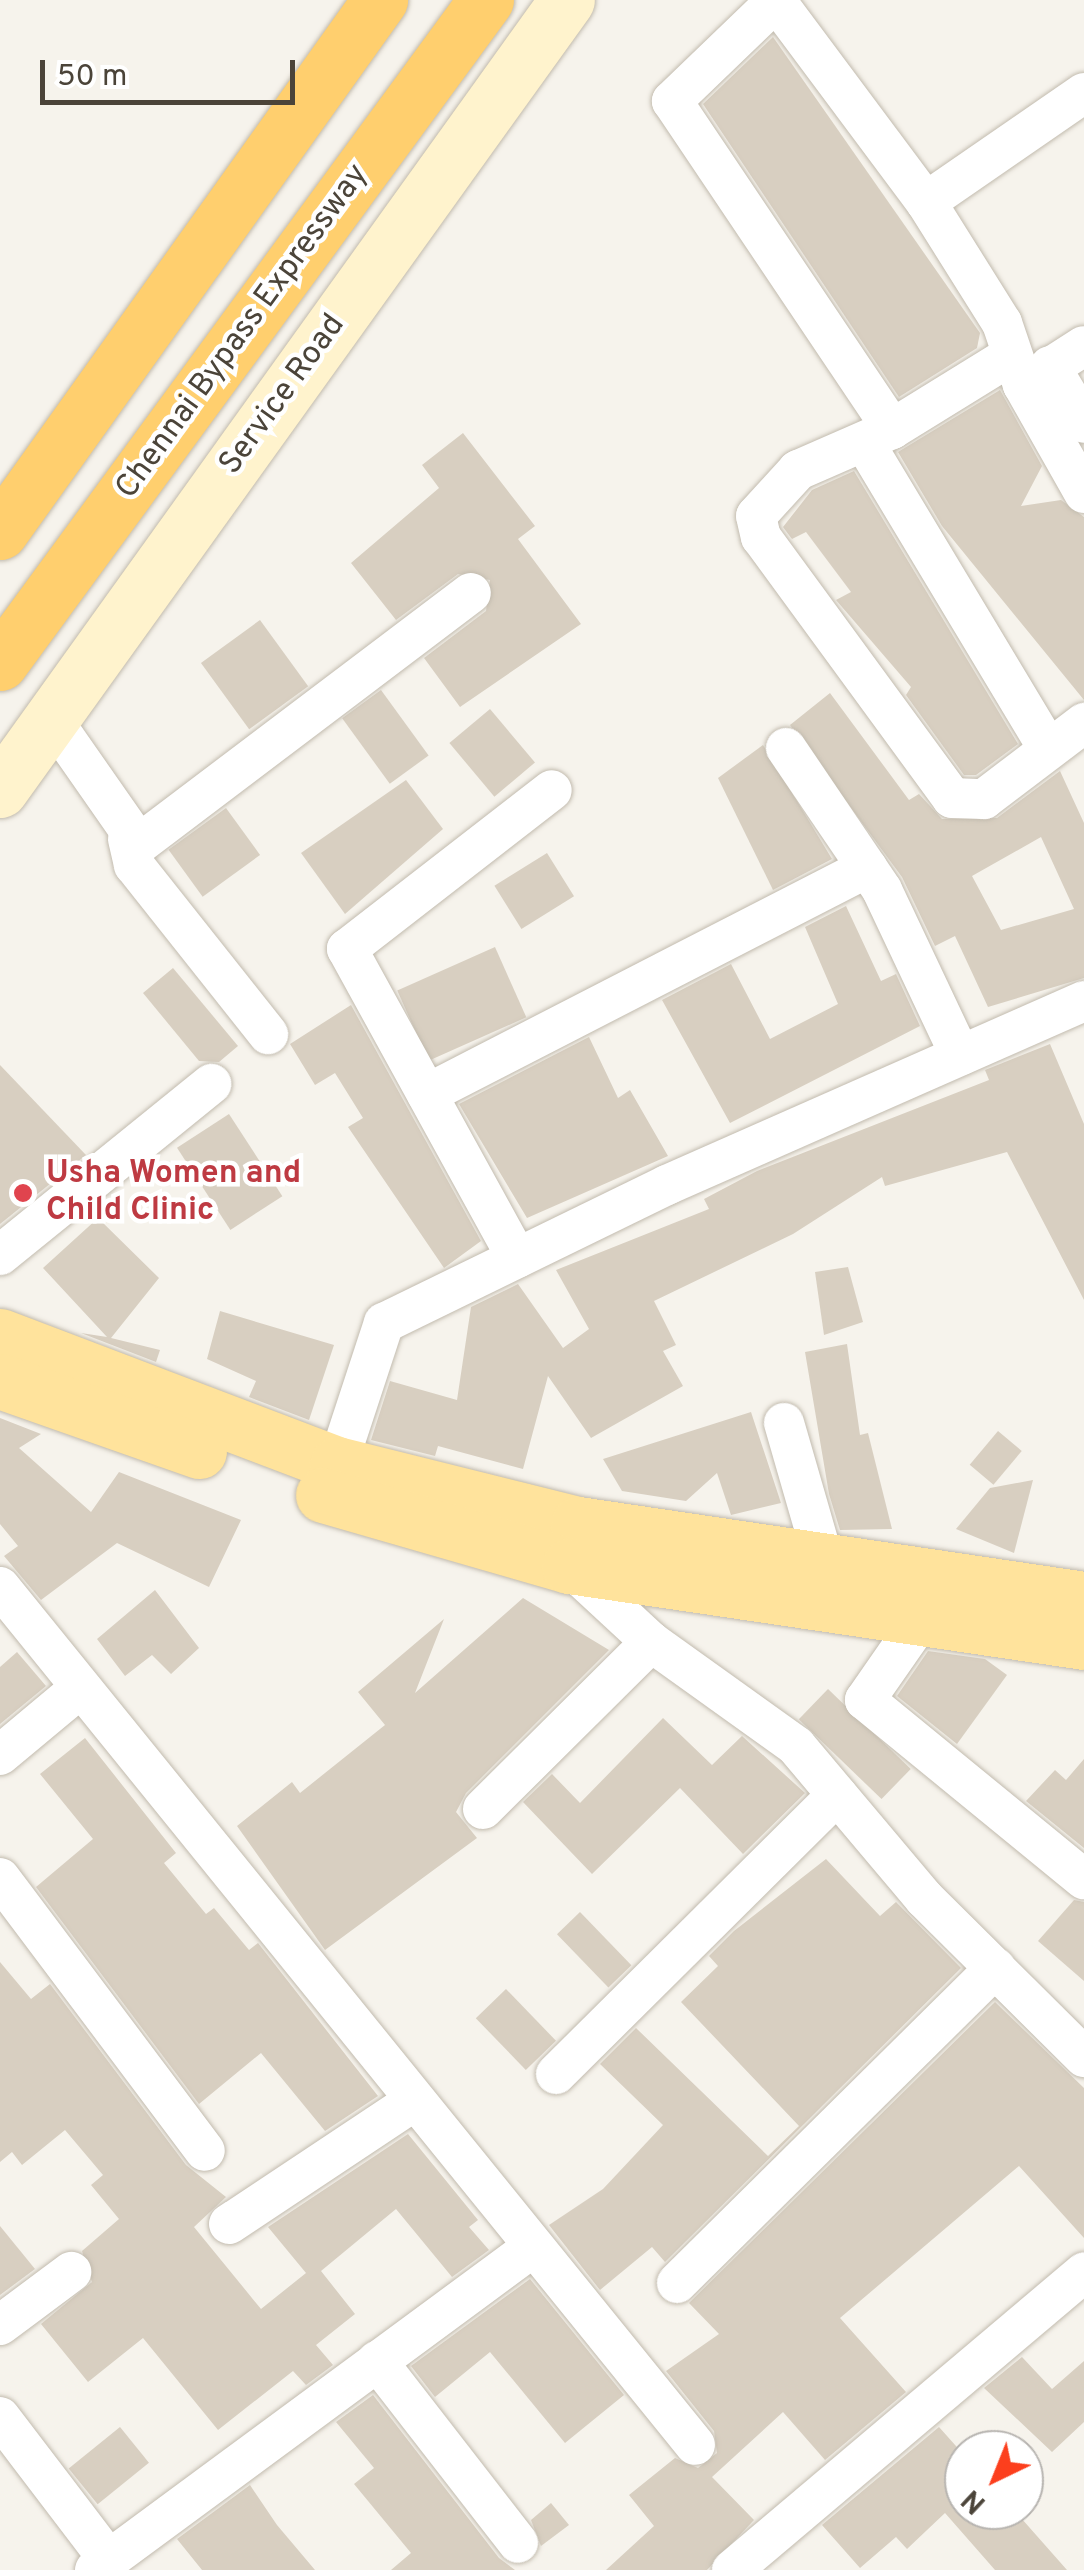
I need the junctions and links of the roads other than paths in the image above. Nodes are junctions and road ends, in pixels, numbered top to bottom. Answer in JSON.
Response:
{"nodes":[{"id":1,"x":380,"y":0,"type":"edge"},
{"id":2,"x":486,"y":0,"type":"edge"},
{"id":3,"x":566,"y":0,"type":"edge"},
{"id":4,"x":777,"y":0,"type":"edge"},
{"id":5,"x":1084,"y":93,"type":"edge"},
{"id":6,"x":926,"y":202,"type":"junction"},
{"id":7,"x":1042,"y":363,"type":"edge"},
{"id":8,"x":1084,"y":422,"type":"edge"},
{"id":9,"x":878,"y":435,"type":"junction"},
{"id":10,"x":1084,"y":492,"type":"edge"},
{"id":11,"x":0,"y":532,"type":"edge"},
{"id":12,"x":471,"y":593,"type":"dead end"},
{"id":13,"x":0,"y":663,"type":"edge"},
{"id":14,"x":51,"y":718,"type":"junction"},
{"id":15,"x":1084,"y":724,"type":"edge"},
{"id":16,"x":786,"y":748,"type":"dead end"},
{"id":17,"x":1048,"y":748,"type":"junction"},
{"id":18,"x":0,"y":790,"type":"edge"},
{"id":19,"x":552,"y":790,"type":"dead end"},
{"id":20,"x":128,"y":839,"type":"junction"},
{"id":21,"x":867,"y":868,"type":"junction"},
{"id":22,"x":1084,"y":1001,"type":"edge"},
{"id":23,"x":268,"y":1034,"type":"dead end"},
{"id":24,"x":960,"y":1056,"type":"junction"},
{"id":25,"x":212,"y":1084,"type":"dead end"},
{"id":26,"x":427,"y":1094,"type":"junction"},
{"id":27,"x":0,"y":1255,"type":"edge"},
{"id":28,"x":517,"y":1258,"type":"junction"},
{"id":29,"x":0,"y":1336,"type":"edge"},
{"id":30,"x":0,"y":1381,"type":"edge"},
{"id":31,"x":784,"y":1423,"type":"dead end"},
{"id":32,"x":332,"y":1480,"type":"junction"},
{"id":33,"x":824,"y":1562,"type":"junction"},
{"id":34,"x":569,"y":1566,"type":"junction"},
{"id":35,"x":0,"y":1587,"type":"edge"},
{"id":36,"x":1084,"y":1598,"type":"edge"},
{"id":37,"x":922,"y":1618,"type":"junction"},
{"id":38,"x":652,"y":1642,"type":"junction"},
{"id":39,"x":1084,"y":1642,"type":"edge"},
{"id":40,"x":78,"y":1690,"type":"junction"},
{"id":41,"x":0,"y":1754,"type":"edge"},
{"id":42,"x":837,"y":1795,"type":"junction"},
{"id":43,"x":483,"y":1809,"type":"dead end"},
{"id":44,"x":0,"y":1878,"type":"edge"},
{"id":45,"x":1084,"y":1879,"type":"edge"},
{"id":46,"x":995,"y":1968,"type":"junction"},
{"id":47,"x":1084,"y":2057,"type":"edge"},
{"id":48,"x":556,"y":2074,"type":"dead end"},
{"id":49,"x":414,"y":2101,"type":"junction"},
{"id":50,"x":206,"y":2151,"type":"dead end"},
{"id":51,"x":229,"y":2224,"type":"dead end"},
{"id":52,"x":533,"y":2246,"type":"junction"},
{"id":53,"x":71,"y":2272,"type":"dead end"},
{"id":54,"x":1084,"y":2273,"type":"edge"},
{"id":55,"x":678,"y":2283,"type":"dead end"},
{"id":56,"x":0,"y":2325,"type":"edge"},
{"id":57,"x":377,"y":2361,"type":"junction"},
{"id":58,"x":0,"y":2416,"type":"edge"},
{"id":59,"x":695,"y":2445,"type":"dead end"},
{"id":60,"x":518,"y":2544,"type":"dead end"},
{"id":61,"x":101,"y":2564,"type":"edge"},
{"id":62,"x":732,"y":2570,"type":"edge"}],
"edges":[{"from":1,"to":11,"type":"highway"},
{"from":2,"to":13,"type":"highway","name":"Chennai Bypass Expressway"},
{"from":3,"to":14,"type":"street","name":"Service Road"},
{"from":4,"to":6,"type":"street"},
{"from":4,"to":9,"type":"street"},
{"from":5,"to":6,"type":"street"},
{"from":6,"to":7,"type":"street"},
{"from":7,"to":8,"type":"street"},
{"from":7,"to":9,"type":"street"},
{"from":7,"to":10,"type":"street"},
{"from":9,"to":17,"type":"street"},
{"from":9,"to":17,"type":"street"},
{"from":12,"to":20,"type":"street"},
{"from":14,"to":18,"type":"street","name":"Service Road"},
{"from":14,"to":20,"type":"street"},
{"from":15,"to":17,"type":"street"},
{"from":16,"to":21,"type":"street"},
{"from":19,"to":26,"type":"street"},
{"from":20,"to":23,"type":"street"},
{"from":21,"to":24,"type":"street"},
{"from":21,"to":26,"type":"street"},
{"from":22,"to":24,"type":"street"},
{"from":24,"to":28,"type":"street"},
{"from":25,"to":27,"type":"street"},
{"from":26,"to":28,"type":"street"},
{"from":28,"to":32,"type":"street"},
{"from":29,"to":32,"type":"main road"},
{"from":30,"to":32,"type":"main road"},
{"from":31,"to":33,"type":"street"},
{"from":32,"to":33,"type":"main road"},
{"from":32,"to":34,"type":"main road"},
{"from":33,"to":36,"type":"main road"},
{"from":34,"to":37,"type":"main road"},
{"from":34,"to":38,"type":"street"},
{"from":35,"to":40,"type":"street"},
{"from":37,"to":39,"type":"main road"},
{"from":37,"to":45,"type":"street"},
{"from":38,"to":42,"type":"street"},
{"from":38,"to":43,"type":"street"},
{"from":40,"to":41,"type":"street"},
{"from":40,"to":49,"type":"street"},
{"from":42,"to":46,"type":"street"},
{"from":42,"to":48,"type":"street"},
{"from":44,"to":50,"type":"street"},
{"from":46,"to":47,"type":"street"},
{"from":46,"to":55,"type":"street"},
{"from":49,"to":51,"type":"street"},
{"from":49,"to":52,"type":"street"},
{"from":52,"to":57,"type":"street"},
{"from":52,"to":59,"type":"street"},
{"from":53,"to":56,"type":"street"},
{"from":54,"to":62,"type":"street"},
{"from":57,"to":60,"type":"street"},
{"from":57,"to":61,"type":"street"},
{"from":58,"to":61,"type":"street"}]}
